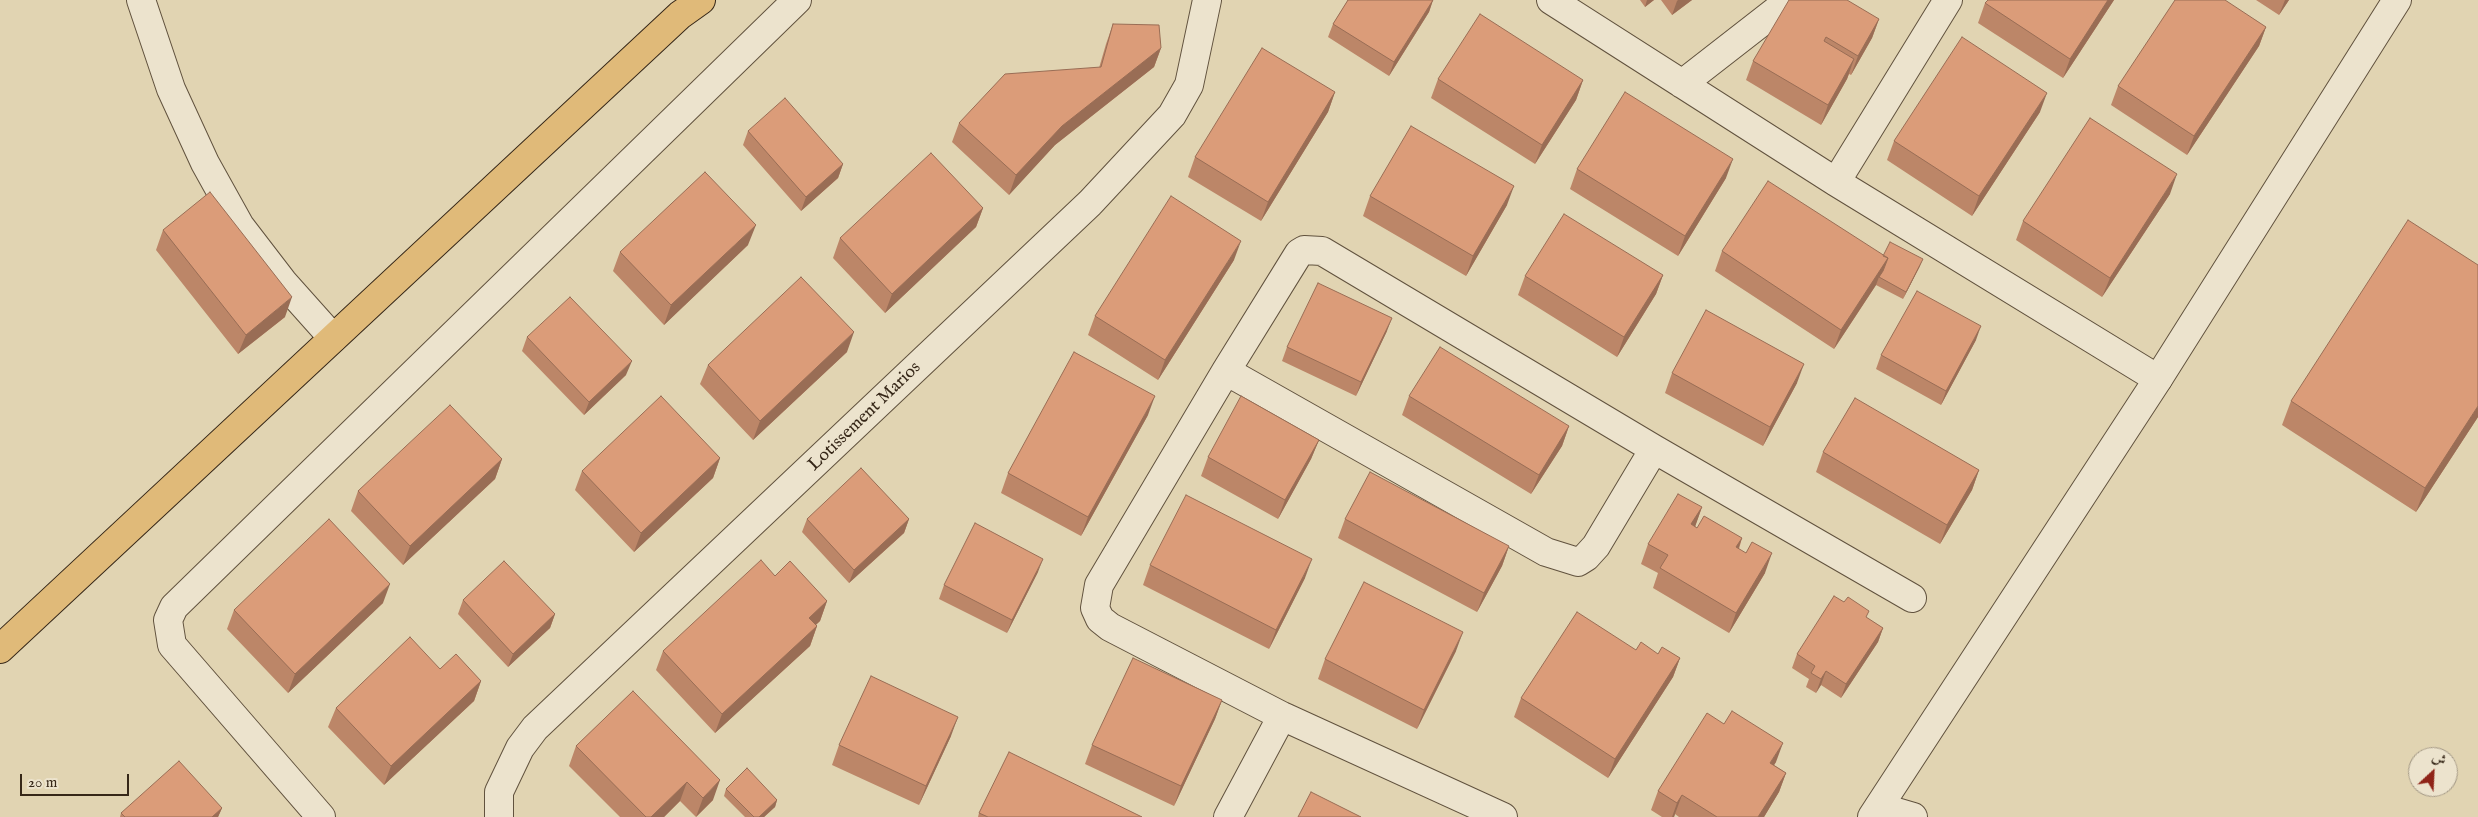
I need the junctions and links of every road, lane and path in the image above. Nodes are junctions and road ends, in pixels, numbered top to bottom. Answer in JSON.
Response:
{"nodes":[{"id":1,"x":141,"y":0,"type":"edge"},
{"id":2,"x":701,"y":0,"type":"edge"},
{"id":3,"x":797,"y":0,"type":"edge"},
{"id":4,"x":1207,"y":0,"type":"edge"},
{"id":5,"x":1551,"y":0,"type":"edge"},
{"id":6,"x":1790,"y":0,"type":"edge"},
{"id":7,"x":1948,"y":0,"type":"edge"},
{"id":8,"x":2397,"y":0,"type":"edge"},
{"id":9,"x":1682,"y":84,"type":"junction"},
{"id":10,"x":1836,"y":182,"type":"junction"},
{"id":11,"x":333,"y":338,"type":"junction"},
{"id":12,"x":1226,"y":371,"type":"junction"},
{"id":13,"x":2158,"y":379,"type":"junction"},
{"id":14,"x":1654,"y":449,"type":"junction"},
{"id":15,"x":1912,"y":598,"type":"dead end"},
{"id":16,"x":0,"y":649,"type":"edge"},
{"id":17,"x":1282,"y":716,"type":"junction"},
{"id":18,"x":1876,"y":812,"type":"edge"},
{"id":19,"x":321,"y":817,"type":"edge"},
{"id":20,"x":499,"y":817,"type":"edge"},
{"id":21,"x":1228,"y":817,"type":"edge"},
{"id":22,"x":1503,"y":817,"type":"edge"},
{"id":23,"x":1914,"y":817,"type":"edge"}],
"edges":[{"from":1,"to":11,"type":"street"},
{"from":2,"to":11,"type":"main road"},
{"from":3,"to":19,"type":"street"},
{"from":4,"to":20,"type":"street","name":"Lotissement Marios"},
{"from":5,"to":9,"type":"street"},
{"from":6,"to":9,"type":"street"},
{"from":7,"to":10,"type":"street"},
{"from":8,"to":13,"type":"street"},
{"from":9,"to":10,"type":"street"},
{"from":10,"to":13,"type":"street"},
{"from":11,"to":16,"type":"main road"},
{"from":12,"to":14,"type":"street"},
{"from":12,"to":14,"type":"street"},
{"from":12,"to":17,"type":"street"},
{"from":13,"to":18,"type":"street"},
{"from":14,"to":15,"type":"street"},
{"from":17,"to":21,"type":"street"},
{"from":17,"to":22,"type":"street"},
{"from":18,"to":23,"type":"street"}]}
